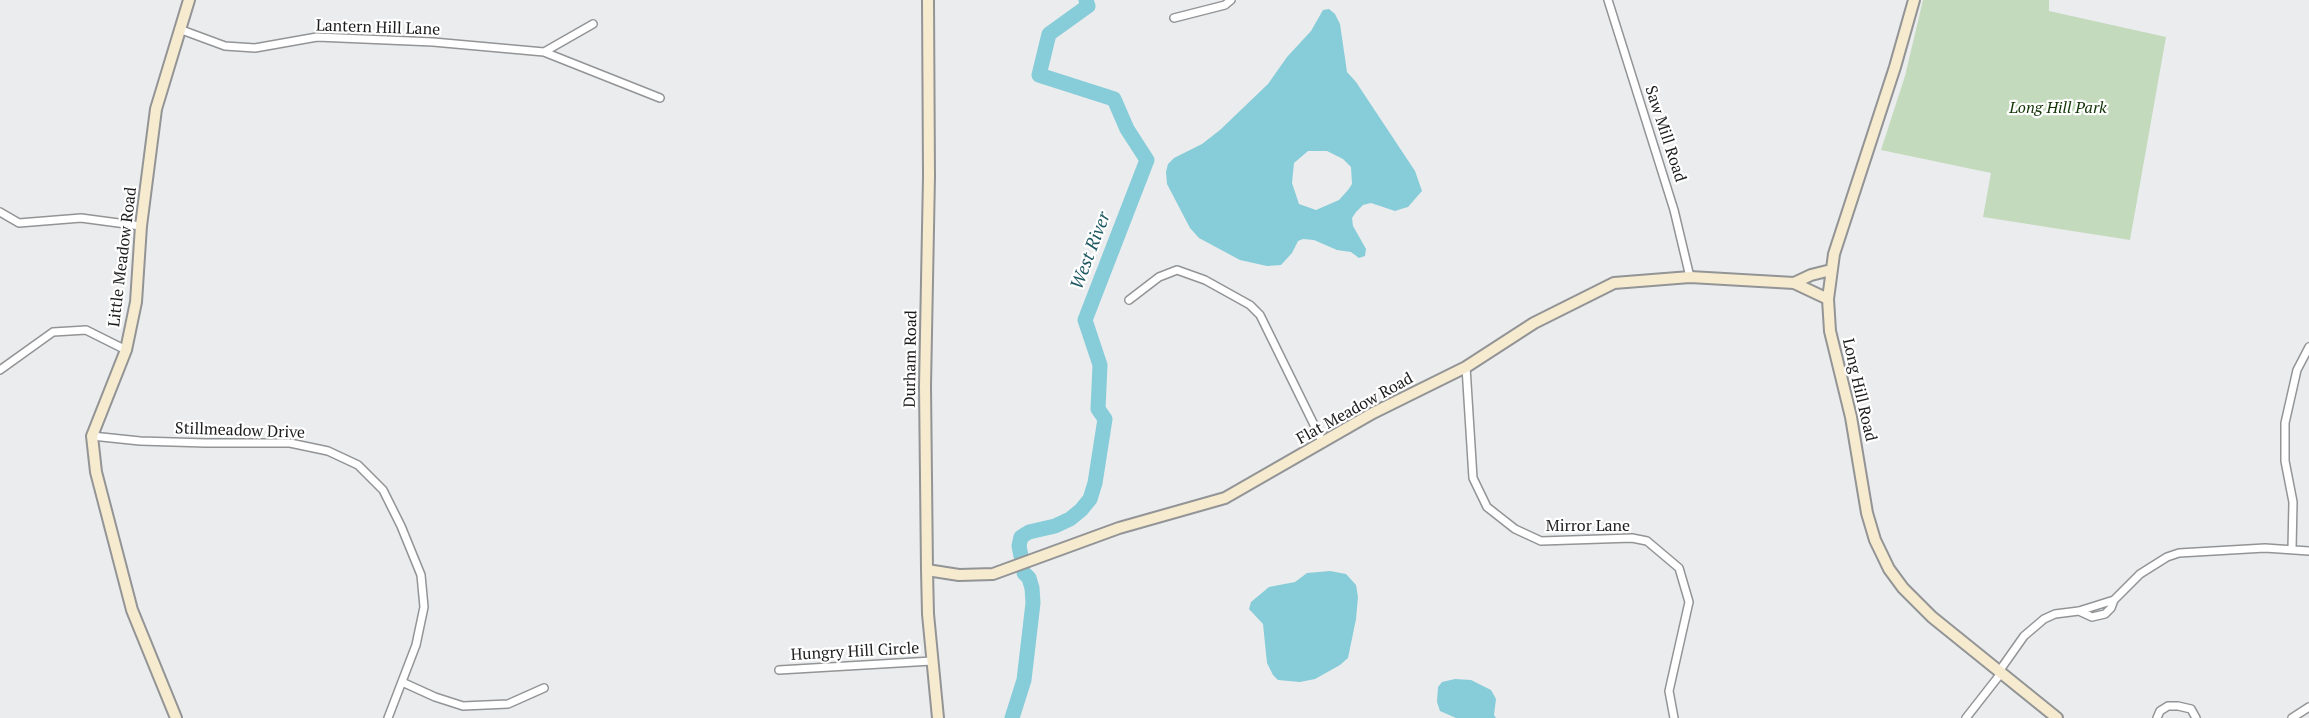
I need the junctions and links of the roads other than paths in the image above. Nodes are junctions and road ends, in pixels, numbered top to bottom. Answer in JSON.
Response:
{"nodes":[{"id":1,"x":189,"y":0,"type":"edge"},
{"id":2,"x":928,"y":0,"type":"edge"},
{"id":3,"x":1231,"y":0,"type":"edge"},
{"id":4,"x":1608,"y":0,"type":"edge"},
{"id":5,"x":1914,"y":0,"type":"edge"},
{"id":6,"x":1174,"y":18,"type":"dead end"},
{"id":7,"x":593,"y":24,"type":"dead end"},
{"id":8,"x":179,"y":29,"type":"junction"},
{"id":9,"x":544,"y":52,"type":"junction"},
{"id":10,"x":660,"y":98,"type":"dead end"},
{"id":11,"x":0,"y":212,"type":"edge"},
{"id":12,"x":141,"y":226,"type":"junction"},
{"id":13,"x":1832,"y":270,"type":"junction"},
{"id":14,"x":1690,"y":277,"type":"junction"},
{"id":15,"x":1794,"y":283,"type":"junction"},
{"id":16,"x":1828,"y":298,"type":"junction"},
{"id":17,"x":1129,"y":300,"type":"dead end"},
{"id":18,"x":2309,"y":347,"type":"edge"},
{"id":19,"x":126,"y":350,"type":"junction"},
{"id":20,"x":1466,"y":367,"type":"junction"},
{"id":21,"x":0,"y":370,"type":"edge"},
{"id":22,"x":92,"y":436,"type":"junction"},
{"id":23,"x":1323,"y":443,"type":"junction"},
{"id":24,"x":2292,"y":549,"type":"junction"},
{"id":25,"x":2309,"y":551,"type":"edge"},
{"id":26,"x":927,"y":570,"type":"junction"},
{"id":27,"x":932,"y":661,"type":"junction"},
{"id":28,"x":779,"y":670,"type":"dead end"},
{"id":29,"x":2001,"y":671,"type":"junction"},
{"id":30,"x":402,"y":682,"type":"junction"},
{"id":31,"x":544,"y":688,"type":"dead end"},
{"id":32,"x":2309,"y":707,"type":"edge"},
{"id":33,"x":176,"y":718,"type":"edge"},
{"id":34,"x":388,"y":718,"type":"edge"},
{"id":35,"x":938,"y":718,"type":"edge"},
{"id":36,"x":1674,"y":718,"type":"edge"},
{"id":37,"x":1966,"y":718,"type":"edge"},
{"id":38,"x":2057,"y":718,"type":"edge"},
{"id":39,"x":2157,"y":718,"type":"edge"},
{"id":40,"x":2196,"y":718,"type":"edge"},
{"id":41,"x":2292,"y":718,"type":"edge"}],
"edges":[{"from":1,"to":8,"type":"street","name":"Little Meadow Road"},
{"from":2,"to":26,"type":"street","name":"Durham Road"},
{"from":3,"to":6,"type":"street"},
{"from":4,"to":14,"type":"street","name":"Saw Mill Road"},
{"from":5,"to":13,"type":"street","name":"Long Hill Road"},
{"from":7,"to":9,"type":"street"},
{"from":8,"to":9,"type":"street","name":"Lantern Hill Lane"},
{"from":8,"to":12,"type":"street","name":"Little Meadow Road"},
{"from":9,"to":10,"type":"street","name":"Lantern Hill Lane"},
{"from":11,"to":12,"type":"street"},
{"from":12,"to":19,"type":"street","name":"Little Meadow Road"},
{"from":13,"to":15,"type":"street","name":"Flat Meadow Road"},
{"from":13,"to":16,"type":"street","name":"Long Hill Road"},
{"from":14,"to":15,"type":"street","name":"Flat Meadow Road"},
{"from":14,"to":20,"type":"street","name":"Flat Meadow Road"},
{"from":15,"to":16,"type":"street","name":"Flat Meadow Road"},
{"from":16,"to":29,"type":"street","name":"Long Hill Road"},
{"from":17,"to":23,"type":"street"},
{"from":18,"to":24,"type":"street"},
{"from":19,"to":21,"type":"street"},
{"from":19,"to":22,"type":"street","name":"Little Meadow Road"},
{"from":20,"to":23,"type":"street","name":"Flat Meadow Road"},
{"from":20,"to":36,"type":"street","name":"Mirror Lane"},
{"from":22,"to":30,"type":"street","name":"Stillmeadow Drive"},
{"from":22,"to":33,"type":"street","name":"Little Meadow Road"},
{"from":23,"to":26,"type":"street","name":"Flat Meadow Road"},
{"from":24,"to":25,"type":"street"},
{"from":24,"to":29,"type":"street"},
{"from":26,"to":27,"type":"street","name":"Durham Road"},
{"from":27,"to":28,"type":"street","name":"Hungry Hill Circle"},
{"from":27,"to":35,"type":"street","name":"Durham Road"},
{"from":29,"to":37,"type":"street"},
{"from":29,"to":38,"type":"street","name":"Long Hill Road"},
{"from":30,"to":31,"type":"street"},
{"from":30,"to":34,"type":"street","name":"Stillmeadow Drive"},
{"from":32,"to":41,"type":"street"},
{"from":39,"to":40,"type":"street"}]}
